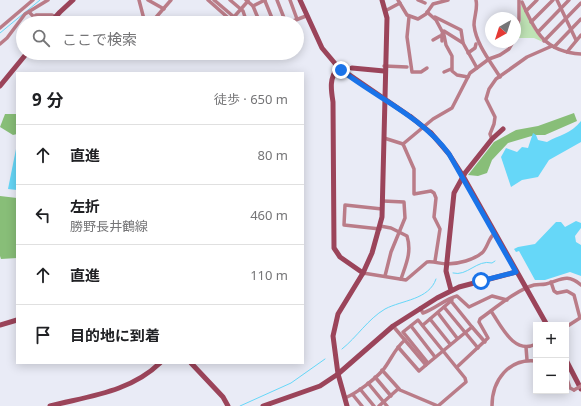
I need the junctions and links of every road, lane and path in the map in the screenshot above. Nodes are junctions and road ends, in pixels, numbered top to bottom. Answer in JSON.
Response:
{"nodes":[{"id":1,"x":33,"y":0,"type":"edge"},
{"id":2,"x":48,"y":0,"type":"edge"},
{"id":3,"x":73,"y":0,"type":"edge"},
{"id":4,"x":139,"y":0,"type":"edge"},
{"id":5,"x":148,"y":0,"type":"edge"},
{"id":6,"x":171,"y":0,"type":"edge"},
{"id":7,"x":208,"y":0,"type":"edge"},
{"id":8,"x":214,"y":0,"type":"edge"},
{"id":9,"x":223,"y":0,"type":"edge"},
{"id":10,"x":230,"y":0,"type":"edge"},
{"id":11,"x":247,"y":0,"type":"edge"},
{"id":12,"x":277,"y":0,"type":"edge"},
{"id":13,"x":290,"y":0,"type":"edge"},
{"id":14,"x":300,"y":0,"type":"edge"},
{"id":15,"x":382,"y":0,"type":"edge"},
{"id":16,"x":418,"y":0,"type":"edge"},
{"id":17,"x":450,"y":0,"type":"edge"},
{"id":18,"x":476,"y":0,"type":"edge"},
{"id":19,"x":537,"y":0,"type":"edge"},
{"id":20,"x":553,"y":0,"type":"edge"},
{"id":21,"x":557,"y":0,"type":"edge"},
{"id":22,"x":569,"y":0,"type":"edge"},
{"id":23,"x":263,"y":1,"type":"edge"},
{"id":24,"x":520,"y":1,"type":"edge"},
{"id":25,"x":399,"y":2,"type":"edge"},
{"id":26,"x":433,"y":2,"type":"edge"},
{"id":27,"x":425,"y":3,"type":"dead end"},
{"id":28,"x":581,"y":3,"type":"edge"},
{"id":29,"x":219,"y":4,"type":"junction"},
{"id":30,"x":253,"y":6,"type":"junction"},
{"id":31,"x":216,"y":8,"type":"junction"},
{"id":32,"x":561,"y":8,"type":"junction"},
{"id":33,"x":164,"y":9,"type":"junction"},
{"id":34,"x":241,"y":9,"type":"junction"},
{"id":35,"x":385,"y":11,"type":"junction"},
{"id":36,"x":526,"y":11,"type":"junction"},
{"id":37,"x":28,"y":12,"type":"junction"},
{"id":38,"x":427,"y":12,"type":"junction"},
{"id":39,"x":519,"y":12,"type":"edge"},
{"id":40,"x":23,"y":16,"type":"edge"},
{"id":41,"x":33,"y":16,"type":"edge"},
{"id":42,"x":35,"y":16,"type":"edge"},
{"id":43,"x":56,"y":16,"type":"joint"},
{"id":44,"x":143,"y":16,"type":"edge"},
{"id":45,"x":158,"y":16,"type":"edge"},
{"id":46,"x":226,"y":16,"type":"edge"},
{"id":47,"x":233,"y":16,"type":"edge"},
{"id":48,"x":235,"y":16,"type":"edge"},
{"id":49,"x":244,"y":16,"type":"edge"},
{"id":50,"x":257,"y":16,"type":"edge"},
{"id":51,"x":270,"y":16,"type":"edge"},
{"id":52,"x":284,"y":16,"type":"edge"},
{"id":53,"x":297,"y":16,"type":"edge"},
{"id":54,"x":306,"y":16,"type":"joint"},
{"id":55,"x":409,"y":16,"type":"junction"},
{"id":56,"x":434,"y":17,"type":"junction"},
{"id":57,"x":566,"y":19,"type":"junction"},
{"id":58,"x":581,"y":19,"type":"edge"},
{"id":59,"x":532,"y":22,"type":"junction"},
{"id":60,"x":16,"y":25,"type":"edge"},
{"id":61,"x":0,"y":28,"type":"edge"},
{"id":62,"x":442,"y":29,"type":"junction"},
{"id":63,"x":571,"y":29,"type":"junction"},
{"id":64,"x":538,"y":32,"type":"junction"},
{"id":65,"x":581,"y":35,"type":"edge"},
{"id":66,"x":433,"y":40,"type":"dead end"},
{"id":67,"x":576,"y":40,"type":"junction"},
{"id":68,"x":544,"y":41,"type":"junction"},
{"id":69,"x":463,"y":43,"type":"junction"},
{"id":70,"x":0,"y":44,"type":"edge"},
{"id":71,"x":476,"y":44,"type":"dead end"},
{"id":72,"x":553,"y":46,"type":"junction"},
{"id":73,"x":510,"y":48,"type":"edge"},
{"id":74,"x":468,"y":52,"type":"junction"},
{"id":75,"x":566,"y":52,"type":"junction"},
{"id":76,"x":580,"y":53,"type":"edge"},
{"id":77,"x":489,"y":59,"type":"junction"},
{"id":78,"x":21,"y":60,"type":"edge"},
{"id":79,"x":407,"y":66,"type":"dead end"},
{"id":80,"x":338,"y":67,"type":"junction"},
{"id":81,"x":352,"y":68,"type":"dead end"},
{"id":82,"x":384,"y":68,"type":"junction"},
{"id":83,"x":427,"y":68,"type":"dead end"},
{"id":84,"x":477,"y":68,"type":"junction"},
{"id":85,"x":451,"y":69,"type":"junction"},
{"id":86,"x":444,"y":72,"type":"dead end"},
{"id":87,"x":468,"y":77,"type":"junction"},
{"id":88,"x":500,"y":77,"type":"junction"},
{"id":89,"x":0,"y":86,"type":"edge"},
{"id":90,"x":384,"y":100,"type":"junction"},
{"id":91,"x":503,"y":129,"type":"dead end"},
{"id":92,"x":384,"y":138,"type":"junction"},
{"id":93,"x":492,"y":139,"type":"junction"},
{"id":94,"x":403,"y":144,"type":"junction"},
{"id":95,"x":463,"y":176,"type":"junction"},
{"id":96,"x":383,"y":201,"type":"junction"},
{"id":97,"x":382,"y":209,"type":"junction"},
{"id":98,"x":380,"y":227,"type":"junction"},
{"id":99,"x":399,"y":232,"type":"junction"},
{"id":100,"x":495,"y":233,"type":"junction"},
{"id":101,"x":435,"y":261,"type":"junction"},
{"id":102,"x":447,"y":264,"type":"junction"},
{"id":103,"x":516,"y":272,"type":"junction"},
{"id":104,"x":363,"y":273,"type":"junction"},
{"id":105,"x":384,"y":276,"type":"junction"},
{"id":106,"x":401,"y":279,"type":"junction"},
{"id":107,"x":551,"y":282,"type":"junction"},
{"id":108,"x":581,"y":285,"type":"edge"},
{"id":109,"x":526,"y":289,"type":"junction"},
{"id":110,"x":451,"y":290,"type":"junction"},
{"id":111,"x":458,"y":296,"type":"junction"},
{"id":112,"x":507,"y":300,"type":"junction"},
{"id":113,"x":451,"y":301,"type":"junction"},
{"id":114,"x":444,"y":307,"type":"junction"},
{"id":115,"x":420,"y":308,"type":"junction"},
{"id":116,"x":490,"y":311,"type":"junction"},
{"id":117,"x":438,"y":313,"type":"junction"},
{"id":118,"x":430,"y":319,"type":"junction"},
{"id":119,"x":16,"y":320,"type":"edge"},
{"id":120,"x":544,"y":322,"type":"edge"},
{"id":121,"x":0,"y":325,"type":"edge"},
{"id":122,"x":423,"y":325,"type":"junction"},
{"id":123,"x":569,"y":325,"type":"edge"},
{"id":124,"x":393,"y":326,"type":"junction"},
{"id":125,"x":410,"y":326,"type":"junction"},
{"id":126,"x":472,"y":327,"type":"junction"},
{"id":127,"x":465,"y":332,"type":"junction"},
{"id":128,"x":457,"y":338,"type":"junction"},
{"id":129,"x":405,"y":340,"type":"junction"},
{"id":130,"x":484,"y":342,"type":"junction"},
{"id":131,"x":450,"y":344,"type":"junction"},
{"id":132,"x":533,"y":345,"type":"edge"},
{"id":133,"x":398,"y":347,"type":"junction"},
{"id":134,"x":478,"y":348,"type":"junction"},
{"id":135,"x":526,"y":348,"type":"junction"},
{"id":136,"x":443,"y":350,"type":"junction"},
{"id":137,"x":435,"y":357,"type":"junction"},
{"id":138,"x":527,"y":360,"type":"junction"},
{"id":139,"x":533,"y":361,"type":"edge"},
{"id":140,"x":159,"y":364,"type":"edge"},
{"id":141,"x":192,"y":364,"type":"edge"},
{"id":142,"x":427,"y":364,"type":"junction"},
{"id":143,"x":569,"y":365,"type":"edge"},
{"id":144,"x":457,"y":367,"type":"junction"},
{"id":145,"x":382,"y":370,"type":"junction"},
{"id":146,"x":338,"y":374,"type":"junction"},
{"id":147,"x":375,"y":377,"type":"junction"},
{"id":148,"x":368,"y":383,"type":"junction"},
{"id":149,"x":569,"y":385,"type":"edge"},
{"id":150,"x":581,"y":387,"type":"edge"},
{"id":151,"x":360,"y":389,"type":"junction"},
{"id":152,"x":398,"y":389,"type":"junction"},
{"id":153,"x":353,"y":395,"type":"junction"},
{"id":154,"x":391,"y":396,"type":"junction"},
{"id":155,"x":345,"y":398,"type":"junction"},
{"id":156,"x":384,"y":402,"type":"junction"},
{"id":157,"x":50,"y":406,"type":"edge"},
{"id":158,"x":228,"y":406,"type":"edge"},
{"id":159,"x":263,"y":406,"type":"edge"},
{"id":160,"x":347,"y":406,"type":"edge"},
{"id":161,"x":362,"y":406,"type":"edge"},
{"id":162,"x":374,"y":406,"type":"edge"},
{"id":163,"x":379,"y":406,"type":"edge"},
{"id":164,"x":387,"y":406,"type":"edge"},
{"id":165,"x":438,"y":406,"type":"edge"},
{"id":166,"x":492,"y":406,"type":"edge"}],
"edges":[{"from":1,"to":61,"type":"street"},
{"from":2,"to":37,"type":"street"},
{"from":3,"to":43,"type":"street"},
{"from":4,"to":44,"type":"street"},
{"from":5,"to":33,"type":"street"},
{"from":6,"to":33,"type":"street"},
{"from":7,"to":31,"type":"street"},
{"from":8,"to":29,"type":"street"},
{"from":9,"to":29,"type":"street"},
{"from":10,"to":34,"type":"street"},
{"from":11,"to":30,"type":"street"},
{"from":11,"to":34,"type":"street"},
{"from":12,"to":52,"type":"street"},
{"from":13,"to":53,"type":"street"},
{"from":14,"to":54,"type":"street"},
{"from":15,"to":35,"type":"street"},
{"from":16,"to":27,"type":"street"},
{"from":17,"to":26,"type":"street"},
{"from":18,"to":77,"type":"street"},
{"from":19,"to":36,"type":"street"},
{"from":20,"to":59,"type":"street"},
{"from":21,"to":32,"type":"street"},
{"from":22,"to":32,"type":"street"},
{"from":23,"to":30,"type":"street"},
{"from":23,"to":51,"type":"street"},
{"from":24,"to":36,"type":"street"},
{"from":24,"to":39,"type":"street"},
{"from":25,"to":35,"type":"street"},
{"from":25,"to":55,"type":"street"},
{"from":26,"to":38,"type":"street"},
{"from":28,"to":57,"type":"street"},
{"from":29,"to":31,"type":"street"},
{"from":29,"to":47,"type":"street"},
{"from":30,"to":50,"type":"street"},
{"from":31,"to":46,"type":"street"},
{"from":32,"to":57,"type":"street"},
{"from":32,"to":64,"type":"street"},
{"from":33,"to":45,"type":"street"},
{"from":34,"to":48,"type":"street"},
{"from":34,"to":49,"type":"street"},
{"from":35,"to":82,"type":"street"},
{"from":36,"to":59,"type":"street"},
{"from":37,"to":40,"type":"street"},
{"from":37,"to":41,"type":"street"},
{"from":38,"to":55,"type":"street"},
{"from":38,"to":56,"type":"street"},
{"from":42,"to":43,"type":"street"},
{"from":54,"to":80,"type":"street"},
{"from":55,"to":83,"type":"street"},
{"from":56,"to":62,"type":"street"},
{"from":56,"to":69,"type":"street"},
{"from":57,"to":63,"type":"street"},
{"from":57,"to":68,"type":"street"},
{"from":58,"to":63,"type":"street"},
{"from":59,"to":64,"type":"street"},
{"from":60,"to":70,"type":"street"},
{"from":62,"to":66,"type":"street"},
{"from":62,"to":69,"type":"street"},
{"from":62,"to":85,"type":"street"},
{"from":63,"to":67,"type":"street"},
{"from":63,"to":72,"type":"street"},
{"from":64,"to":68,"type":"street"},
{"from":65,"to":67,"type":"street"},
{"from":67,"to":75,"type":"street"},
{"from":68,"to":72,"type":"street"},
{"from":69,"to":74,"type":"street"},
{"from":71,"to":74,"type":"street"},
{"from":72,"to":75,"type":"street"},
{"from":72,"to":88,"type":"street"},
{"from":73,"to":77,"type":"street"},
{"from":74,"to":84,"type":"street"},
{"from":75,"to":76,"type":"street"},
{"from":77,"to":84,"type":"street"},
{"from":77,"to":88,"type":"street"},
{"from":78,"to":89,"type":"street"},
{"from":79,"to":82,"type":"street"},
{"from":80,"to":90,"type":"street"},
{"from":80,"to":104,"type":"street"},
{"from":81,"to":82,"type":"street"},
{"from":82,"to":90,"type":"street"},
{"from":84,"to":87,"type":"street"},
{"from":85,"to":86,"type":"street"},
{"from":85,"to":87,"type":"street"},
{"from":87,"to":94,"type":"street"},
{"from":88,"to":93,"type":"street"},
{"from":90,"to":92,"type":"street"},
{"from":90,"to":95,"type":"street","bridge":true},
{"from":91,"to":93,"type":"street"},
{"from":92,"to":94,"type":"street"},
{"from":92,"to":96,"type":"street"},
{"from":93,"to":95,"type":"street"},
{"from":94,"to":101,"type":"street"},
{"from":95,"to":100,"type":"street"},
{"from":95,"to":102,"type":"street"},
{"from":96,"to":97,"type":"street"},
{"from":96,"to":99,"type":"street"},
{"from":97,"to":98,"type":"street"},
{"from":97,"to":98,"type":"street"},
{"from":98,"to":99,"type":"street"},
{"from":98,"to":104,"type":"street"},
{"from":99,"to":105,"type":"street"},
{"from":99,"to":106,"type":"street"},
{"from":100,"to":102,"type":"street"},
{"from":100,"to":103,"type":"street"},
{"from":101,"to":102,"type":"street"},
{"from":101,"to":106,"type":"street"},
{"from":102,"to":110,"type":"street"},
{"from":103,"to":109,"type":"street"},
{"from":103,"to":110,"type":"street"},
{"from":104,"to":105,"type":"street"},
{"from":104,"to":146,"type":"street"},
{"from":105,"to":106,"type":"street"},
{"from":107,"to":108,"type":"street"},
{"from":107,"to":109,"type":"street"},
{"from":107,"to":123,"type":"street"},
{"from":109,"to":112,"type":"street"},
{"from":109,"to":120,"type":"street"},
{"from":110,"to":115,"type":"street"},
{"from":111,"to":112,"type":"street"},
{"from":111,"to":113,"type":"street"},
{"from":111,"to":115,"type":"street"},
{"from":112,"to":116,"type":"street"},
{"from":113,"to":114,"type":"street"},
{"from":113,"to":126,"type":"street"},
{"from":114,"to":117,"type":"street"},
{"from":114,"to":127,"type":"street"},
{"from":115,"to":124,"type":"street"},
{"from":116,"to":130,"type":"street"},
{"from":116,"to":135,"type":"street"},
{"from":117,"to":118,"type":"street"},
{"from":117,"to":128,"type":"street"},
{"from":118,"to":122,"type":"street"},
{"from":118,"to":131,"type":"street"},
{"from":119,"to":121,"type":"street"},
{"from":122,"to":125,"type":"street"},
{"from":122,"to":136,"type":"street"},
{"from":124,"to":129,"type":"street"},
{"from":124,"to":146,"type":"street"},
{"from":125,"to":137,"type":"street"},
{"from":125,"to":142,"type":"street"},
{"from":126,"to":127,"type":"street"},
{"from":126,"to":130,"type":"street"},
{"from":127,"to":128,"type":"street"},
{"from":127,"to":134,"type":"street"},
{"from":128,"to":131,"type":"street"},
{"from":129,"to":133,"type":"street"},
{"from":129,"to":142,"type":"street"},
{"from":130,"to":134,"type":"street"},
{"from":131,"to":136,"type":"street"},
{"from":132,"to":135,"type":"street"},
{"from":133,"to":142,"type":"street"},
{"from":133,"to":145,"type":"street"},
{"from":134,"to":144,"type":"street"},
{"from":135,"to":138,"type":"street"},
{"from":136,"to":137,"type":"street"},
{"from":136,"to":144,"type":"street"},
{"from":137,"to":142,"type":"street"},
{"from":138,"to":139,"type":"street"},
{"from":138,"to":166,"type":"street"},
{"from":140,"to":157,"type":"street"},
{"from":141,"to":158,"type":"street"},
{"from":143,"to":150,"type":"street"},
{"from":144,"to":165,"type":"street"},
{"from":145,"to":147,"type":"street"},
{"from":145,"to":152,"type":"street"},
{"from":146,"to":155,"type":"street"},
{"from":146,"to":159,"type":"street"},
{"from":147,"to":148,"type":"street"},
{"from":147,"to":154,"type":"street"},
{"from":148,"to":151,"type":"street"},
{"from":148,"to":156,"type":"street"},
{"from":149,"to":150,"type":"street","bridge":true},
{"from":151,"to":153,"type":"street"},
{"from":151,"to":162,"type":"street"},
{"from":152,"to":154,"type":"street"},
{"from":152,"to":165,"type":"street"},
{"from":153,"to":155,"type":"street"},
{"from":153,"to":161,"type":"street"},
{"from":154,"to":156,"type":"street"},
{"from":155,"to":160,"type":"street"},
{"from":156,"to":163,"type":"street"},
{"from":156,"to":164,"type":"street"}]}
